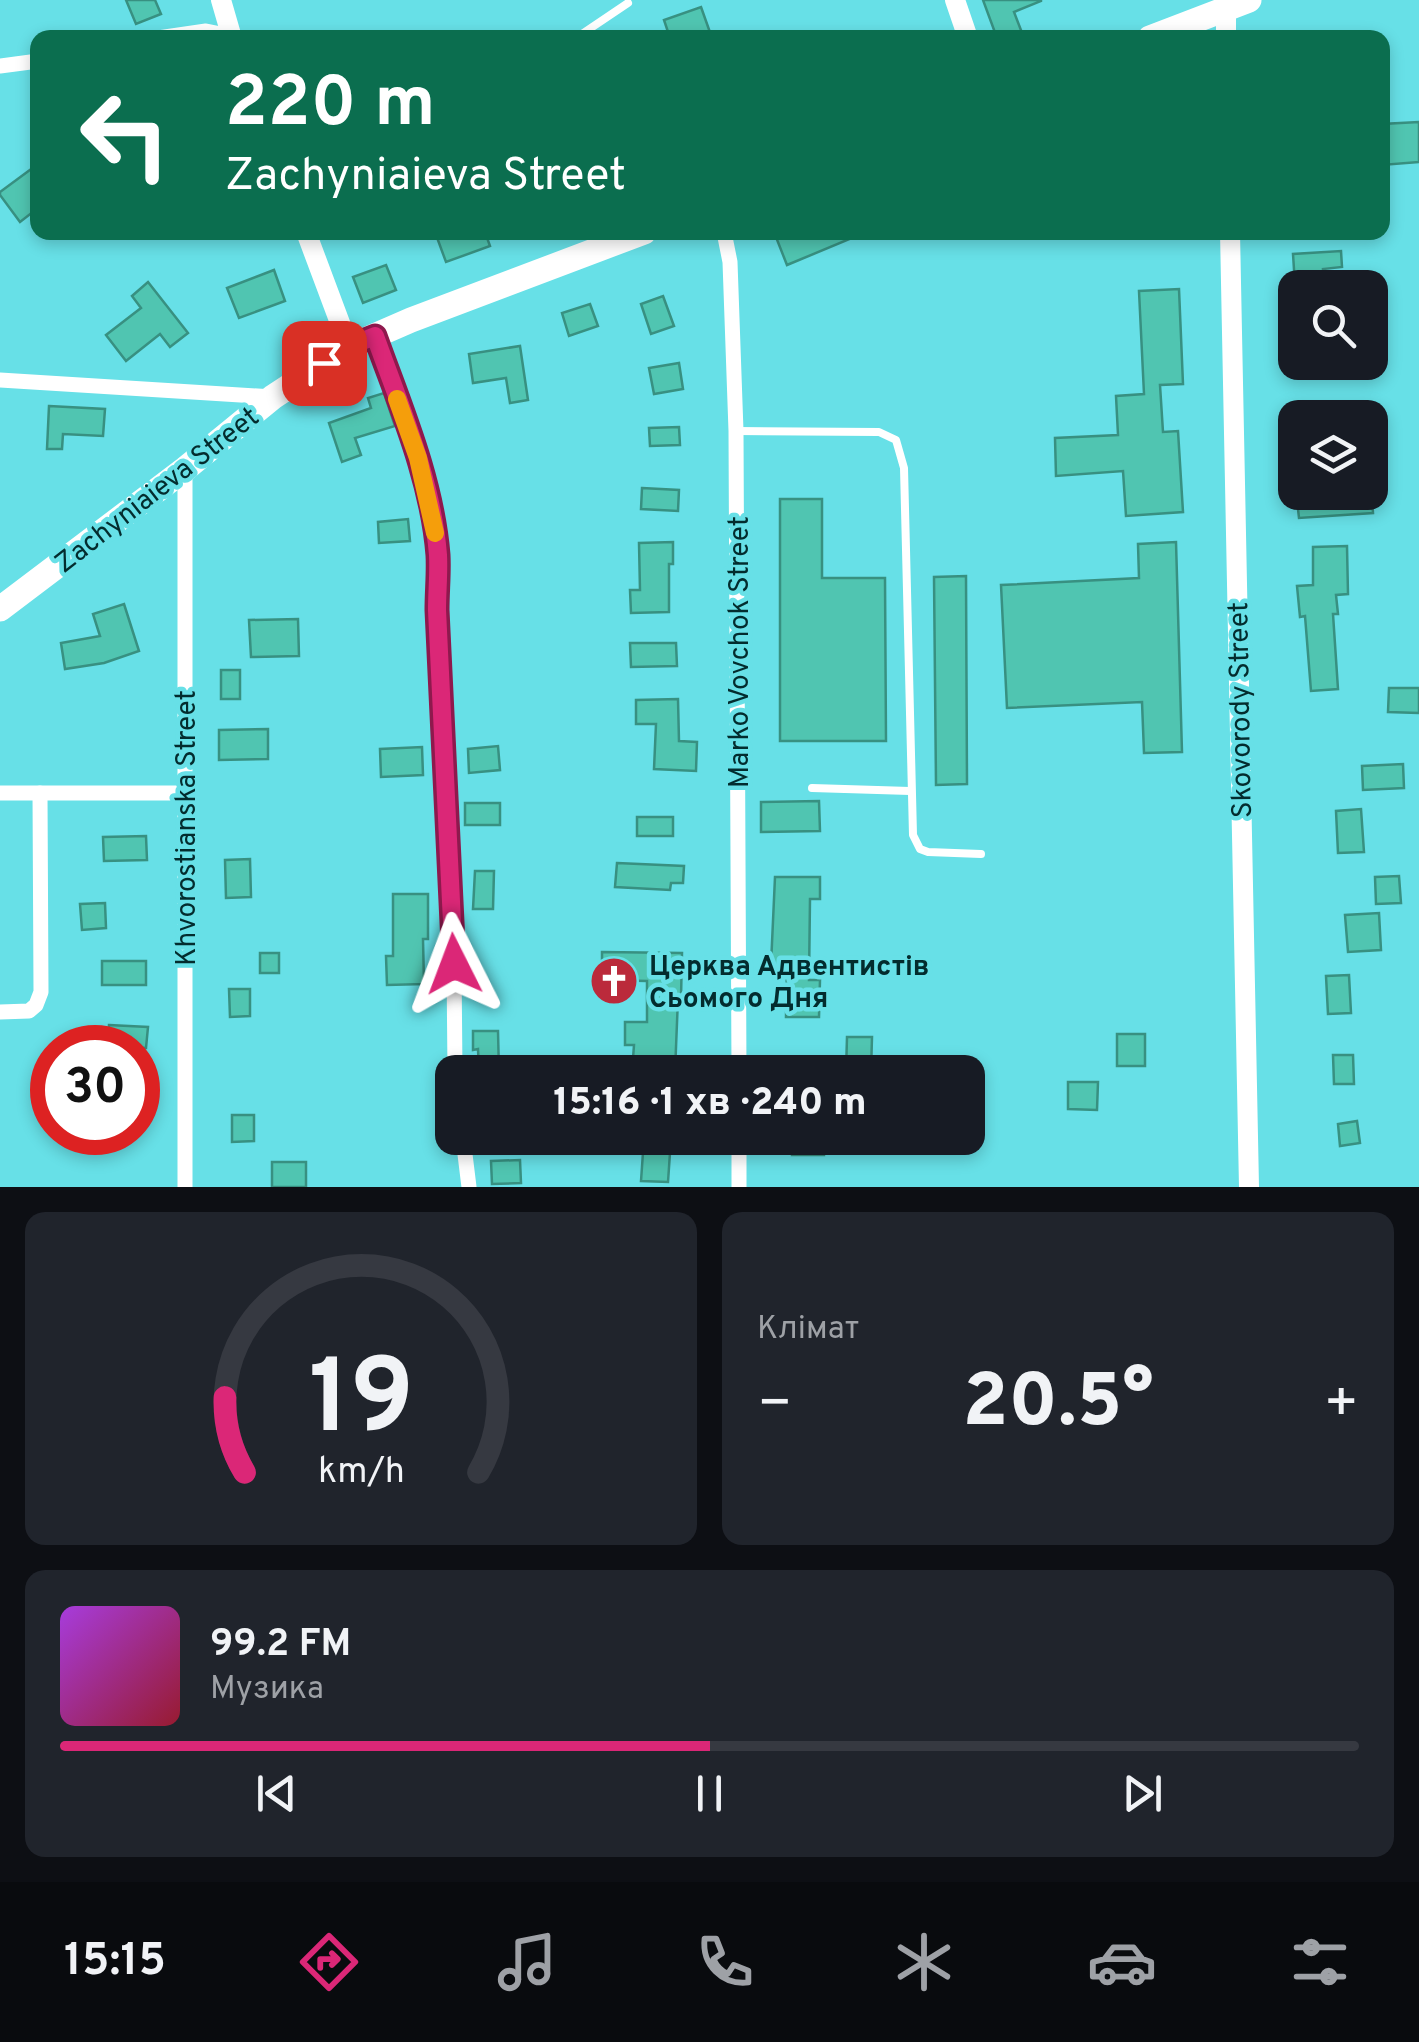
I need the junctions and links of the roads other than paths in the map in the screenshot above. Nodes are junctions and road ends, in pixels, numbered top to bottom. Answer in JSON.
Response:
{"nodes":[{"id":1,"x":220,"y":0,"type":"edge"},
{"id":2,"x":955,"y":0,"type":"edge"},
{"id":3,"x":628,"y":2,"type":"dead end"},
{"id":4,"x":1238,"y":5,"type":"edge"},
{"id":5,"x":229,"y":30,"type":"edge"},
{"id":6,"x":588,"y":30,"type":"edge"},
{"id":7,"x":965,"y":30,"type":"edge"},
{"id":8,"x":1171,"y":30,"type":"edge"},
{"id":9,"x":1229,"y":30,"type":"edge"},
{"id":10,"x":30,"y":62,"type":"edge"},
{"id":11,"x":0,"y":66,"type":"edge"},
{"id":12,"x":309,"y":240,"type":"edge"},
{"id":13,"x":621,"y":240,"type":"edge"},
{"id":14,"x":726,"y":240,"type":"edge"},
{"id":15,"x":1230,"y":240,"type":"edge"},
{"id":16,"x":375,"y":336,"type":"junction"},
{"id":17,"x":350,"y":346,"type":"junction"},
{"id":18,"x":0,"y":380,"type":"edge"},
{"id":19,"x":272,"y":397,"type":"junction"},
{"id":20,"x":736,"y":431,"type":"junction"},
{"id":21,"x":184,"y":469,"type":"junction"},
{"id":22,"x":0,"y":609,"type":"edge"},
{"id":23,"x":812,"y":788,"type":"dead end"},
{"id":24,"x":910,"y":791,"type":"junction"},
{"id":25,"x":0,"y":793,"type":"edge"},
{"id":26,"x":40,"y":793,"type":"junction"},
{"id":27,"x":186,"y":793,"type":"junction"},
{"id":28,"x":981,"y":854,"type":"dead end"},
{"id":29,"x":0,"y":1012,"type":"edge"},
{"id":30,"x":455,"y":1055,"type":"edge"},
{"id":31,"x":739,"y":1055,"type":"edge"},
{"id":32,"x":465,"y":1155,"type":"edge"},
{"id":33,"x":739,"y":1155,"type":"edge"},
{"id":34,"x":185,"y":1187,"type":"edge"},
{"id":35,"x":469,"y":1187,"type":"edge"},
{"id":36,"x":738,"y":1187,"type":"edge"},
{"id":37,"x":1248,"y":1187,"type":"edge"}],
"edges":[{"from":1,"to":5,"type":"street"},
{"from":2,"to":7,"type":"street"},
{"from":3,"to":6,"type":"lane"},
{"from":4,"to":8,"type":"main road"},
{"from":4,"to":9,"type":"street"},
{"from":10,"to":11,"type":"street"},
{"from":12,"to":17,"type":"street"},
{"from":13,"to":16,"type":"main road","name":"Zachyniaieva Street"},
{"from":14,"to":20,"type":"street","name":"Marko Vovchok Street"},
{"from":15,"to":37,"type":"street","name":"Skovorody Street"},
{"from":16,"to":17,"type":"main road","name":"Zachyniaieva Street"},
{"from":16,"to":30,"type":"street"},
{"from":17,"to":19,"type":"main road","name":"Zachyniaieva Street"},
{"from":18,"to":19,"type":"street"},
{"from":19,"to":21,"type":"main road","name":"Zachyniaieva Street"},
{"from":20,"to":24,"type":"lane"},
{"from":20,"to":31,"type":"street","name":"Marko Vovchok Street"},
{"from":21,"to":22,"type":"main road","name":"Zachyniaieva Street"},
{"from":21,"to":27,"type":"street","name":"Khvorostianska Street"},
{"from":23,"to":24,"type":"lane"},
{"from":24,"to":28,"type":"lane"},
{"from":25,"to":26,"type":"street"},
{"from":26,"to":27,"type":"street"},
{"from":26,"to":29,"type":"street"},
{"from":27,"to":34,"type":"street","name":"Khvorostianska Street"},
{"from":32,"to":35,"type":"street"},
{"from":33,"to":36,"type":"street"}]}
